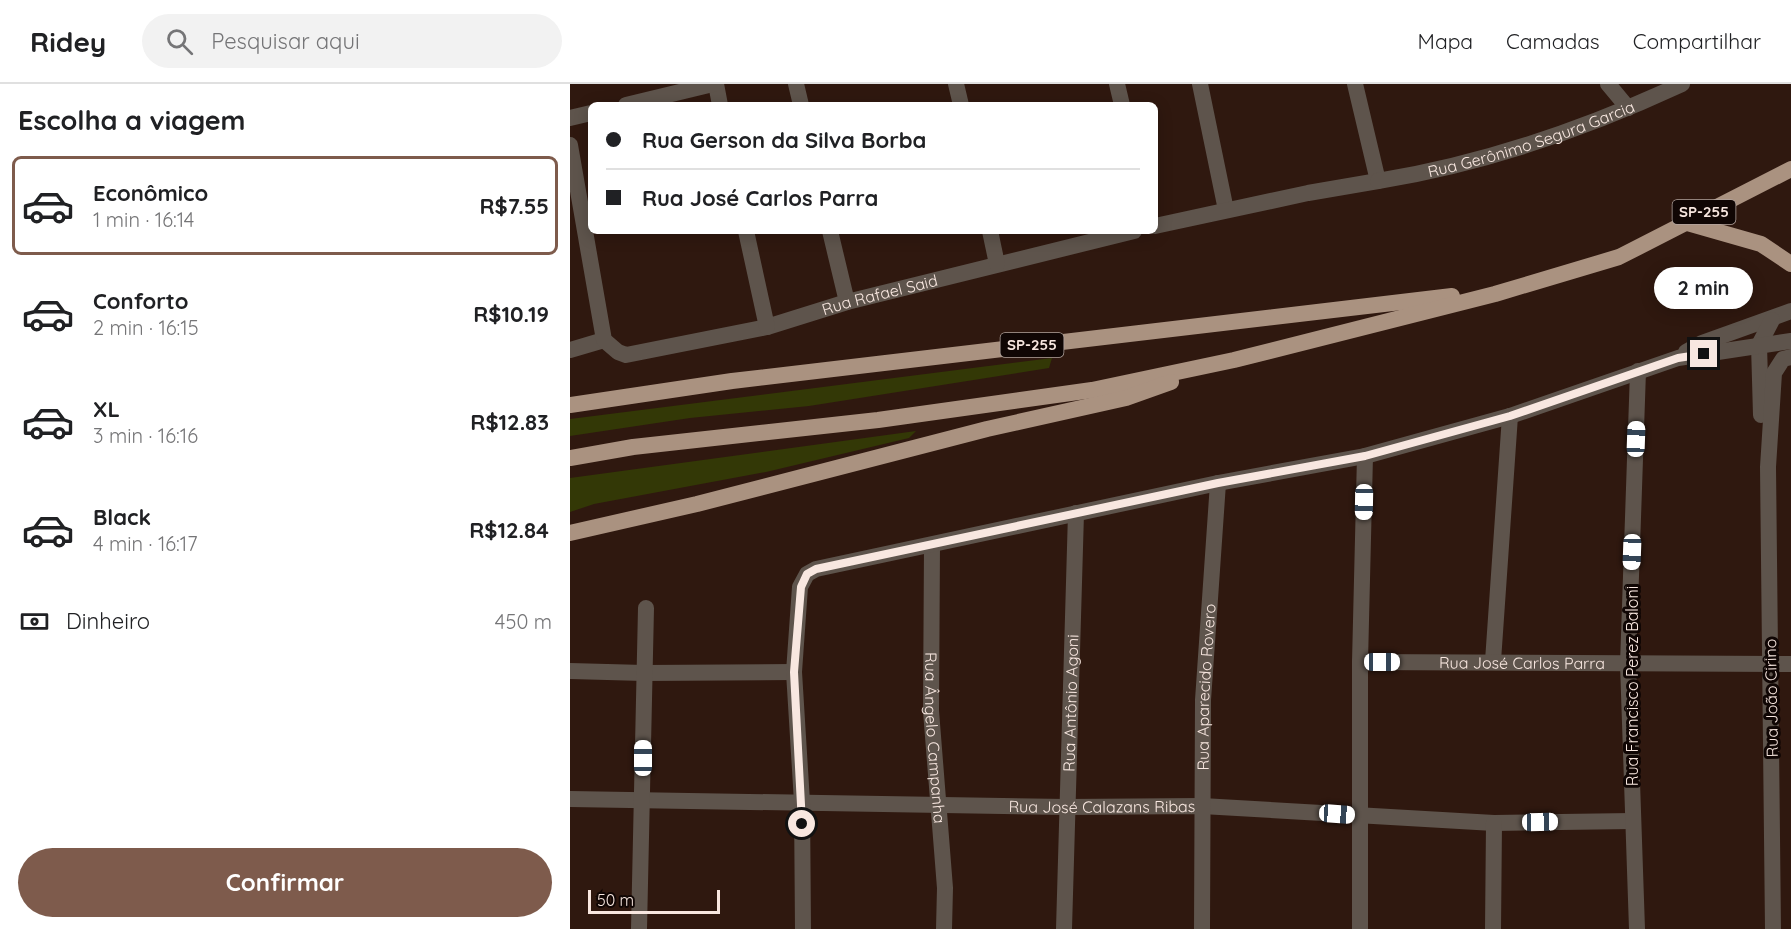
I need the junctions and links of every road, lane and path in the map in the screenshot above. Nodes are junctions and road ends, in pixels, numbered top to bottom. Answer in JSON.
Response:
{"nodes":[{"id":1,"x":714,"y":84,"type":"edge"},
{"id":2,"x":796,"y":84,"type":"edge"},
{"id":3,"x":956,"y":84,"type":"edge"},
{"id":4,"x":1117,"y":84,"type":"edge"},
{"id":5,"x":1200,"y":84,"type":"edge"},
{"id":6,"x":1355,"y":84,"type":"edge"},
{"id":7,"x":1608,"y":84,"type":"edge"},
{"id":8,"x":1682,"y":84,"type":"edge"},
{"id":9,"x":639,"y":102,"type":"edge"},
{"id":10,"x":719,"y":102,"type":"edge"},
{"id":11,"x":800,"y":102,"type":"edge"},
{"id":12,"x":960,"y":102,"type":"edge"},
{"id":13,"x":1121,"y":102,"type":"edge"},
{"id":14,"x":1628,"y":108,"type":"junction"},
{"id":15,"x":588,"y":114,"type":"edge"},
{"id":16,"x":570,"y":118,"type":"edge"},
{"id":17,"x":570,"y":145,"type":"edge"},
{"id":18,"x":1791,"y":169,"type":"edge"},
{"id":19,"x":1378,"y":181,"type":"junction"},
{"id":20,"x":1226,"y":210,"type":"junction"},
{"id":21,"x":1684,"y":222,"type":"junction"},
{"id":22,"x":1158,"y":225,"type":"edge"},
{"id":23,"x":748,"y":234,"type":"edge"},
{"id":24,"x":831,"y":234,"type":"edge"},
{"id":25,"x":991,"y":234,"type":"edge"},
{"id":26,"x":1122,"y":234,"type":"edge"},
{"id":27,"x":997,"y":264,"type":"junction"},
{"id":28,"x":1791,"y":264,"type":"edge"},
{"id":29,"x":1495,"y":294,"type":"junction"},
{"id":30,"x":847,"y":302,"type":"junction"},
{"id":31,"x":1791,"y":311,"type":"edge"},
{"id":32,"x":1772,"y":320,"type":"junction"},
{"id":33,"x":766,"y":327,"type":"junction"},
{"id":34,"x":604,"y":340,"type":"junction"},
{"id":35,"x":1791,"y":341,"type":"edge"},
{"id":36,"x":1759,"y":345,"type":"junction"},
{"id":37,"x":570,"y":350,"type":"edge"},
{"id":38,"x":1791,"y":357,"type":"edge"},
{"id":39,"x":1678,"y":358,"type":"junction"},
{"id":40,"x":1234,"y":360,"type":"junction"},
{"id":41,"x":1638,"y":371,"type":"junction"},
{"id":42,"x":570,"y":405,"type":"edge"},
{"id":43,"x":1510,"y":416,"type":"junction"},
{"id":44,"x":1365,"y":456,"type":"junction"},
{"id":45,"x":570,"y":458,"type":"edge"},
{"id":46,"x":1768,"y":467,"type":"junction"},
{"id":47,"x":1218,"y":483,"type":"junction"},
{"id":48,"x":1076,"y":513,"type":"junction"},
{"id":49,"x":570,"y":533,"type":"edge"},
{"id":50,"x":932,"y":546,"type":"junction"},
{"id":51,"x":646,"y":608,"type":"dead end"},
{"id":52,"x":1493,"y":661,"type":"junction"},
{"id":53,"x":1360,"y":662,"type":"junction"},
{"id":54,"x":1628,"y":664,"type":"junction"},
{"id":55,"x":1791,"y":664,"type":"edge"},
{"id":56,"x":1770,"y":665,"type":"junction"},
{"id":57,"x":570,"y":671,"type":"edge"},
{"id":58,"x":794,"y":672,"type":"junction"},
{"id":59,"x":644,"y":673,"type":"junction"},
{"id":60,"x":570,"y":799,"type":"edge"},
{"id":61,"x":643,"y":801,"type":"junction"},
{"id":62,"x":802,"y":802,"type":"junction"},
{"id":63,"x":937,"y":804,"type":"junction"},
{"id":64,"x":1202,"y":806,"type":"junction"},
{"id":65,"x":1066,"y":807,"type":"junction"},
{"id":66,"x":1360,"y":816,"type":"junction"},
{"id":67,"x":1633,"y":821,"type":"junction"},
{"id":68,"x":1494,"y":823,"type":"junction"},
{"id":69,"x":639,"y":929,"type":"edge"},
{"id":70,"x":803,"y":929,"type":"edge"},
{"id":71,"x":944,"y":929,"type":"edge"},
{"id":72,"x":1064,"y":929,"type":"edge"},
{"id":73,"x":1202,"y":929,"type":"edge"},
{"id":74,"x":1360,"y":929,"type":"edge"},
{"id":75,"x":1493,"y":929,"type":"edge"},
{"id":76,"x":1637,"y":929,"type":"edge"},
{"id":77,"x":1773,"y":929,"type":"edge"}],
"edges":[{"from":1,"to":9,"type":"street"},
{"from":1,"to":10,"type":"street"},
{"from":2,"to":11,"type":"street"},
{"from":3,"to":12,"type":"street"},
{"from":4,"to":13,"type":"street"},
{"from":5,"to":20,"type":"street"},
{"from":6,"to":19,"type":"street"},
{"from":7,"to":14,"type":"street"},
{"from":8,"to":14,"type":"street","name":"Rua Gerônimo Segura Garcia"},
{"from":14,"to":19,"type":"street","name":"Rua Gerônimo Segura Garcia"},
{"from":15,"to":16,"type":"street"},
{"from":17,"to":34,"type":"street"},
{"from":18,"to":21,"type":"highway","number":"SP-255"},
{"from":19,"to":20,"type":"street"},
{"from":20,"to":22,"type":"street"},
{"from":21,"to":28,"type":"highway"},
{"from":21,"to":29,"type":"highway","number":"SP-255"},
{"from":23,"to":33,"type":"street"},
{"from":24,"to":30,"type":"street"},
{"from":25,"to":27,"type":"street"},
{"from":26,"to":27,"type":"street","name":"Rua Rafael Said"},
{"from":27,"to":30,"type":"street","name":"Rua Rafael Said"},
{"from":29,"to":40,"type":"highway","number":"SP-255"},
{"from":29,"to":42,"type":"highway","number":"SP-255"},
{"from":30,"to":33,"type":"street","name":"Rua Rafael Said"},
{"from":31,"to":32,"type":"street"},
{"from":32,"to":36,"type":"street"},
{"from":32,"to":39,"type":"street"},
{"from":33,"to":34,"type":"street","name":"Rua Rafael Said"},
{"from":34,"to":37,"type":"street"},
{"from":35,"to":36,"type":"street"},
{"from":36,"to":39,"type":"street"},
{"from":36,"to":46,"type":"street"},
{"from":38,"to":46,"type":"street"},
{"from":39,"to":41,"type":"street"},
{"from":40,"to":45,"type":"highway","number":"SP-255"},
{"from":40,"to":49,"type":"highway","number":"SP-255"},
{"from":41,"to":43,"type":"street"},
{"from":41,"to":54,"type":"street","name":"Rua Francisco Perez Baloni"},
{"from":43,"to":44,"type":"street"},
{"from":43,"to":52,"type":"street"},
{"from":44,"to":47,"type":"street"},
{"from":44,"to":53,"type":"street"},
{"from":46,"to":56,"type":"street","name":"Rua João Cirino"},
{"from":47,"to":48,"type":"street"},
{"from":47,"to":64,"type":"street","name":"Rua Aparecido Rovero"},
{"from":48,"to":50,"type":"street"},
{"from":48,"to":65,"type":"street","name":"Rua Antônio Agoni"},
{"from":50,"to":58,"type":"street"},
{"from":50,"to":63,"type":"street","name":"Rua Ângelo Campanha"},
{"from":51,"to":59,"type":"street"},
{"from":52,"to":53,"type":"street","name":"Rua José Carlos Parra"},
{"from":52,"to":54,"type":"street","name":"Rua José Carlos Parra"},
{"from":53,"to":66,"type":"street"},
{"from":54,"to":56,"type":"street","name":"Rua José Carlos Parra"},
{"from":54,"to":67,"type":"street","name":"Rua Francisco Perez Baloni"},
{"from":55,"to":56,"type":"street","name":"Rua José Carlos Parra"},
{"from":56,"to":77,"type":"street","name":"Rua João Cirino"},
{"from":57,"to":59,"type":"street"},
{"from":58,"to":59,"type":"street"},
{"from":58,"to":62,"type":"street"},
{"from":59,"to":61,"type":"street"},
{"from":60,"to":61,"type":"street","name":"Rua José Calazans Ribas"},
{"from":61,"to":62,"type":"street","name":"Rua José Calazans Ribas"},
{"from":61,"to":69,"type":"street"},
{"from":62,"to":63,"type":"street","name":"Rua José Calazans Ribas"},
{"from":62,"to":70,"type":"street"},
{"from":63,"to":65,"type":"street","name":"Rua José Calazans Ribas"},
{"from":63,"to":71,"type":"street","name":"Rua Ângelo Campanha"},
{"from":64,"to":65,"type":"street","name":"Rua José Calazans Ribas"},
{"from":64,"to":66,"type":"street","name":"Rua José Calazans Ribas"},
{"from":64,"to":73,"type":"street","name":"Rua Aparecido Rovero"},
{"from":65,"to":72,"type":"street","name":"Rua Antônio Agoni"},
{"from":66,"to":68,"type":"street","name":"Rua José Calazans Ribas"},
{"from":66,"to":74,"type":"street"},
{"from":67,"to":68,"type":"street","name":"Rua José Calazans Ribas"},
{"from":67,"to":76,"type":"street","name":"Rua Francisco Perez Baloni"},
{"from":68,"to":75,"type":"street"}]}
